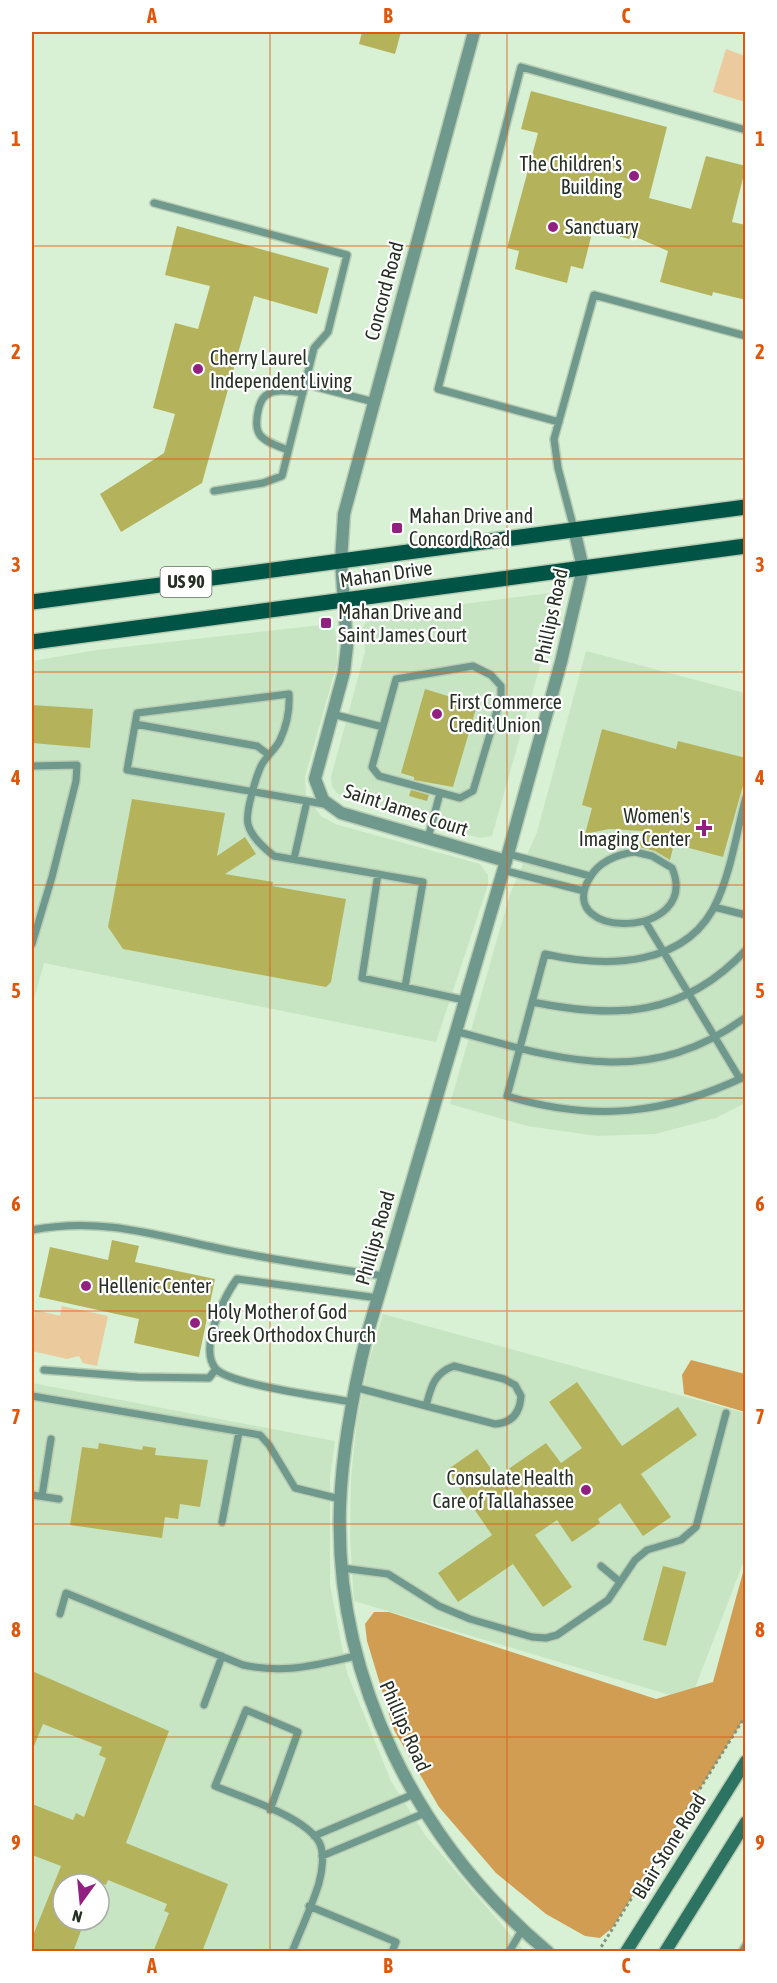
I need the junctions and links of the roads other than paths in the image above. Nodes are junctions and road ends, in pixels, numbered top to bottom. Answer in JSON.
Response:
{"nodes":[{"id":1,"x":474,"y":32,"type":"edge"},
{"id":2,"x":746,"y":129,"type":"edge"},
{"id":3,"x":154,"y":203,"type":"dead end"},
{"id":4,"x":746,"y":336,"type":"edge"},
{"id":5,"x":305,"y":384,"type":"junction"},
{"id":6,"x":303,"y":393,"type":"junction"},
{"id":7,"x":374,"y":402,"type":"junction"},
{"id":8,"x":559,"y":422,"type":"junction"},
{"id":9,"x":288,"y":450,"type":"junction"},
{"id":10,"x":214,"y":491,"type":"dead end"},
{"id":11,"x":746,"y":507,"type":"edge"},
{"id":12,"x":574,"y":529,"type":"junction"},
{"id":13,"x":746,"y":546,"type":"edge"},
{"id":14,"x":341,"y":561,"type":"junction"},
{"id":15,"x":583,"y":568,"type":"junction"},
{"id":16,"x":32,"y":602,"type":"edge"},
{"id":17,"x":343,"y":602,"type":"junction"},
{"id":18,"x":32,"y":642,"type":"edge"},
{"id":19,"x":332,"y":714,"type":"junction"},
{"id":20,"x":135,"y":724,"type":"junction"},
{"id":21,"x":383,"y":728,"type":"junction"},
{"id":22,"x":269,"y":755,"type":"junction"},
{"id":23,"x":32,"y":766,"type":"edge"},
{"id":24,"x":253,"y":791,"type":"junction"},
{"id":25,"x":440,"y":793,"type":"junction"},
{"id":26,"x":746,"y":796,"type":"edge"},
{"id":27,"x":307,"y":801,"type":"junction"},
{"id":28,"x":328,"y":804,"type":"junction"},
{"id":29,"x":428,"y":838,"type":"junction"},
{"id":30,"x":294,"y":859,"type":"junction"},
{"id":31,"x":506,"y":862,"type":"junction"},
{"id":32,"x":378,"y":874,"type":"junction"},
{"id":33,"x":590,"y":876,"type":"junction"},
{"id":34,"x":584,"y":891,"type":"junction"},
{"id":35,"x":714,"y":907,"type":"junction"},
{"id":36,"x":746,"y":915,"type":"edge"},
{"id":37,"x":645,"y":921,"type":"junction"},
{"id":38,"x":32,"y":944,"type":"edge"},
{"id":39,"x":746,"y":950,"type":"edge"},
{"id":40,"x":663,"y":951,"type":"junction"},
{"id":41,"x":405,"y":987,"type":"junction"},
{"id":42,"x":688,"y":992,"type":"junction"},
{"id":43,"x":465,"y":1000,"type":"junction"},
{"id":44,"x":532,"y":1002,"type":"junction"},
{"id":45,"x":746,"y":1017,"type":"edge"},
{"id":46,"x":455,"y":1031,"type":"junction"},
{"id":47,"x":714,"y":1037,"type":"junction"},
{"id":48,"x":520,"y":1048,"type":"junction"},
{"id":49,"x":742,"y":1078,"type":"edge"},
{"id":50,"x":32,"y":1230,"type":"edge"},
{"id":51,"x":384,"y":1276,"type":"junction"},
{"id":52,"x":378,"y":1298,"type":"junction"},
{"id":53,"x":216,"y":1369,"type":"junction"},
{"id":54,"x":44,"y":1370,"type":"dead end"},
{"id":55,"x":354,"y":1387,"type":"junction"},
{"id":56,"x":32,"y":1396,"type":"edge"},
{"id":57,"x":351,"y":1402,"type":"junction"},
{"id":58,"x":426,"y":1406,"type":"junction"},
{"id":59,"x":726,"y":1413,"type":"dead end"},
{"id":60,"x":239,"y":1432,"type":"junction"},
{"id":61,"x":51,"y":1439,"type":"dead end"},
{"id":62,"x":32,"y":1495,"type":"edge"},
{"id":63,"x":42,"y":1496,"type":"junction"},
{"id":64,"x":59,"y":1498,"type":"dead end"},
{"id":65,"x":340,"y":1499,"type":"junction"},
{"id":66,"x":222,"y":1522,"type":"dead end"},
{"id":67,"x":601,"y":1566,"type":"dead end"},
{"id":68,"x":342,"y":1568,"type":"junction"},
{"id":69,"x":620,"y":1582,"type":"junction"},
{"id":70,"x":60,"y":1614,"type":"dead end"},
{"id":71,"x":222,"y":1656,"type":"junction"},
{"id":72,"x":356,"y":1656,"type":"junction"},
{"id":73,"x":204,"y":1705,"type":"dead end"},
{"id":74,"x":746,"y":1761,"type":"edge"},
{"id":75,"x":414,"y":1794,"type":"junction"},
{"id":76,"x":270,"y":1810,"type":"junction"},
{"id":77,"x":425,"y":1813,"type":"junction"},
{"id":78,"x":746,"y":1822,"type":"edge"},
{"id":79,"x":314,"y":1836,"type":"junction"},
{"id":80,"x":322,"y":1856,"type":"junction"},
{"id":81,"x":309,"y":1906,"type":"junction"},
{"id":82,"x":522,"y":1930,"type":"junction"},
{"id":83,"x":746,"y":1945,"type":"edge"},
{"id":84,"x":292,"y":1952,"type":"edge"},
{"id":85,"x":392,"y":1952,"type":"edge"},
{"id":86,"x":509,"y":1952,"type":"edge"},
{"id":87,"x":548,"y":1952,"type":"edge"},
{"id":88,"x":626,"y":1952,"type":"edge"},
{"id":89,"x":664,"y":1952,"type":"edge"},
{"id":90,"x":742,"y":1952,"type":"edge"}],
"edges":[{"from":1,"to":7,"type":"street","name":"Concord Road"},
{"from":2,"to":8,"type":"lane"},
{"from":3,"to":5,"type":"lane"},
{"from":4,"to":8,"type":"lane"},
{"from":5,"to":6,"type":"lane"},
{"from":5,"to":7,"type":"lane"},
{"from":6,"to":9,"type":"lane"},
{"from":6,"to":9,"type":"lane"},
{"from":7,"to":14,"type":"street","name":"Concord Road"},
{"from":8,"to":12,"type":"lane"},
{"from":9,"to":10,"type":"lane"},
{"from":11,"to":12,"type":"main road","name":"Mahan Drive","number":"US 90"},
{"from":12,"to":14,"type":"main road","name":"Mahan Drive","number":"US 90"},
{"from":12,"to":15,"type":"street","name":"Phillips Road"},
{"from":13,"to":15,"type":"main road","name":"Mahan Drive","number":"US 90"},
{"from":14,"to":16,"type":"main road","name":"Mahan Drive","number":"US 90"},
{"from":14,"to":17,"type":"street","name":"Saint James Court"},
{"from":15,"to":17,"type":"main road","name":"Mahan Drive","number":"US 90"},
{"from":15,"to":31,"type":"street","name":"Phillips Road"},
{"from":17,"to":18,"type":"main road","name":"Mahan Drive","number":"US 90"},
{"from":17,"to":19,"type":"street","name":"Saint James Court"},
{"from":19,"to":21,"type":"lane"},
{"from":19,"to":28,"type":"street","name":"Saint James Court"},
{"from":20,"to":22,"type":"lane"},
{"from":20,"to":22,"type":"lane"},
{"from":20,"to":24,"type":"lane"},
{"from":21,"to":25,"type":"lane"},
{"from":21,"to":25,"type":"lane"},
{"from":22,"to":24,"type":"lane"},
{"from":23,"to":38,"type":"lane"},
{"from":24,"to":27,"type":"lane"},
{"from":24,"to":30,"type":"lane"},
{"from":25,"to":29,"type":"lane"},
{"from":26,"to":35,"type":"lane"},
{"from":27,"to":28,"type":"lane"},
{"from":27,"to":30,"type":"lane"},
{"from":28,"to":29,"type":"street","name":"Saint James Court"},
{"from":29,"to":31,"type":"street","name":"Saint James Court"},
{"from":30,"to":32,"type":"lane"},
{"from":31,"to":33,"type":"lane"},
{"from":31,"to":34,"type":"lane"},
{"from":31,"to":43,"type":"street","name":"Phillips Road"},
{"from":32,"to":41,"type":"lane"},
{"from":32,"to":41,"type":"lane"},
{"from":33,"to":34,"type":"lane"},
{"from":33,"to":37,"type":"lane"},
{"from":34,"to":37,"type":"lane"},
{"from":35,"to":36,"type":"lane"},
{"from":35,"to":40,"type":"lane"},
{"from":37,"to":40,"type":"lane"},
{"from":39,"to":42,"type":"lane"},
{"from":40,"to":42,"type":"lane"},
{"from":40,"to":44,"type":"lane"},
{"from":41,"to":43,"type":"lane"},
{"from":42,"to":44,"type":"lane"},
{"from":42,"to":47,"type":"lane"},
{"from":43,"to":46,"type":"street","name":"Phillips Road"},
{"from":44,"to":48,"type":"lane"},
{"from":45,"to":47,"type":"lane"},
{"from":46,"to":48,"type":"lane"},
{"from":46,"to":51,"type":"street","name":"Phillips Road"},
{"from":47,"to":48,"type":"lane"},
{"from":47,"to":49,"type":"lane"},
{"from":48,"to":49,"type":"lane"},
{"from":50,"to":51,"type":"lane"},
{"from":51,"to":52,"type":"street","name":"Phillips Road"},
{"from":52,"to":53,"type":"lane"},
{"from":52,"to":55,"type":"street","name":"Phillips Road"},
{"from":53,"to":54,"type":"lane"},
{"from":53,"to":57,"type":"lane"},
{"from":55,"to":57,"type":"street","name":"Phillips Road"},
{"from":55,"to":58,"type":"lane"},
{"from":56,"to":60,"type":"lane"},
{"from":57,"to":65,"type":"street","name":"Phillips Road"},
{"from":58,"to":58,"type":"lane"},
{"from":59,"to":69,"type":"lane"},
{"from":60,"to":65,"type":"lane"},
{"from":60,"to":66,"type":"lane"},
{"from":61,"to":63,"type":"lane"},
{"from":62,"to":63,"type":"lane"},
{"from":63,"to":64,"type":"lane"},
{"from":65,"to":68,"type":"street","name":"Phillips Road"},
{"from":67,"to":69,"type":"lane"},
{"from":68,"to":69,"type":"lane"},
{"from":68,"to":72,"type":"street","name":"Phillips Road"},
{"from":70,"to":71,"type":"lane"},
{"from":71,"to":72,"type":"lane"},
{"from":71,"to":73,"type":"lane"},
{"from":72,"to":75,"type":"street","name":"Phillips Road"},
{"from":74,"to":88,"type":"main road","name":"Blair Stone Road"},
{"from":75,"to":77,"type":"street","name":"Phillips Road"},
{"from":75,"to":79,"type":"lane"},
{"from":76,"to":76,"type":"lane"},
{"from":76,"to":79,"type":"lane"},
{"from":77,"to":80,"type":"lane"},
{"from":77,"to":82,"type":"street","name":"Phillips Road"},
{"from":78,"to":89,"type":"main road"},
{"from":79,"to":80,"type":"lane"},
{"from":80,"to":81,"type":"lane"},
{"from":81,"to":84,"type":"lane"},
{"from":81,"to":85,"type":"lane"},
{"from":82,"to":86,"type":"lane"},
{"from":82,"to":87,"type":"street","name":"Phillips Road"},
{"from":83,"to":90,"type":"lane"}]}
